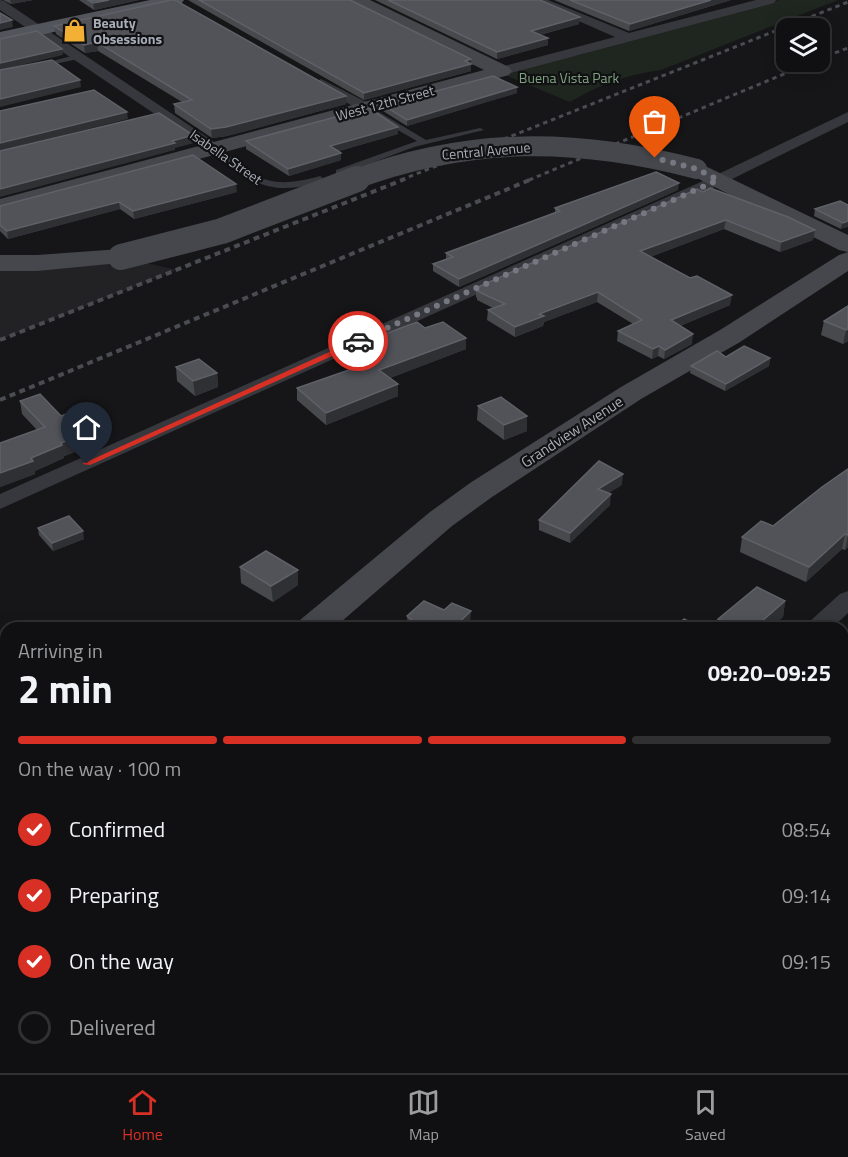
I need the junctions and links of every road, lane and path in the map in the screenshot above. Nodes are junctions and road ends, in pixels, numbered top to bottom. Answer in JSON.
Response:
{"nodes":[{"id":1,"x":356,"y":0,"type":"edge"},
{"id":2,"x":537,"y":0,"type":"edge"},
{"id":3,"x":720,"y":0,"type":"edge"},
{"id":4,"x":770,"y":0,"type":"edge"},
{"id":5,"x":176,"y":2,"type":"edge"},
{"id":6,"x":0,"y":4,"type":"edge"},
{"id":7,"x":739,"y":8,"type":"junction"},
{"id":8,"x":40,"y":29,"type":"junction"},
{"id":9,"x":626,"y":37,"type":"junction"},
{"id":10,"x":0,"y":38,"type":"edge"},
{"id":11,"x":80,"y":56,"type":"junction"},
{"id":12,"x":34,"y":66,"type":"edge"},
{"id":13,"x":502,"y":71,"type":"junction"},
{"id":14,"x":305,"y":74,"type":"edge"},
{"id":15,"x":120,"y":84,"type":"junction"},
{"id":16,"x":99,"y":89,"type":"dead end"},
{"id":17,"x":367,"y":108,"type":"junction"},
{"id":18,"x":848,"y":116,"type":"edge"},
{"id":19,"x":480,"y":130,"type":"dead end"},
{"id":20,"x":424,"y":142,"type":"junction"},
{"id":21,"x":215,"y":148,"type":"junction"},
{"id":22,"x":708,"y":174,"type":"junction"},
{"id":23,"x":0,"y":206,"type":"edge"},
{"id":24,"x":848,"y":244,"type":"edge"},
{"id":25,"x":848,"y":260,"type":"edge"},
{"id":26,"x":0,"y":262,"type":"edge"},
{"id":27,"x":0,"y":502,"type":"edge"},
{"id":28,"x":848,"y":599,"type":"edge"},
{"id":29,"x":320,"y":622,"type":"edge"},
{"id":30,"x":824,"y":622,"type":"edge"}],
"edges":[{"from":1,"to":13,"type":"street"},
{"from":2,"to":9,"type":"street"},
{"from":3,"to":7,"type":"street"},
{"from":4,"to":7,"type":"street","name":"West 12th Street"},
{"from":5,"to":8,"type":"main road"},
{"from":6,"to":8,"type":"street","name":"Isabella Street"},
{"from":7,"to":9,"type":"street","name":"West 12th Street"},
{"from":8,"to":10,"type":"main road"},
{"from":8,"to":11,"type":"street","name":"Isabella Street"},
{"from":9,"to":13,"type":"street","name":"West 12th Street"},
{"from":11,"to":12,"type":"lane"},
{"from":11,"to":15,"type":"street","name":"Isabella Street"},
{"from":13,"to":17,"type":"street","name":"West 12th Street"},
{"from":14,"to":17,"type":"street"},
{"from":15,"to":16,"type":"street"},
{"from":15,"to":21,"type":"street","name":"Isabella Street"},
{"from":17,"to":20,"type":"lane"},
{"from":17,"to":21,"type":"street","name":"West 12th Street"},
{"from":18,"to":22,"type":"street"},
{"from":19,"to":20,"type":"lane","name":"Isabella Street"},
{"from":20,"to":21,"type":"lane","name":"Isabella Street"},
{"from":21,"to":23,"type":"street","name":"West 12th Street"},
{"from":22,"to":24,"type":"street","name":"Central Avenue"},
{"from":22,"to":26,"type":"street","name":"Central Avenue","bridge":true},
{"from":22,"to":27,"type":"street"},
{"from":25,"to":29,"type":"street","name":"Grandview Avenue"},
{"from":28,"to":30,"type":"street"}]}
